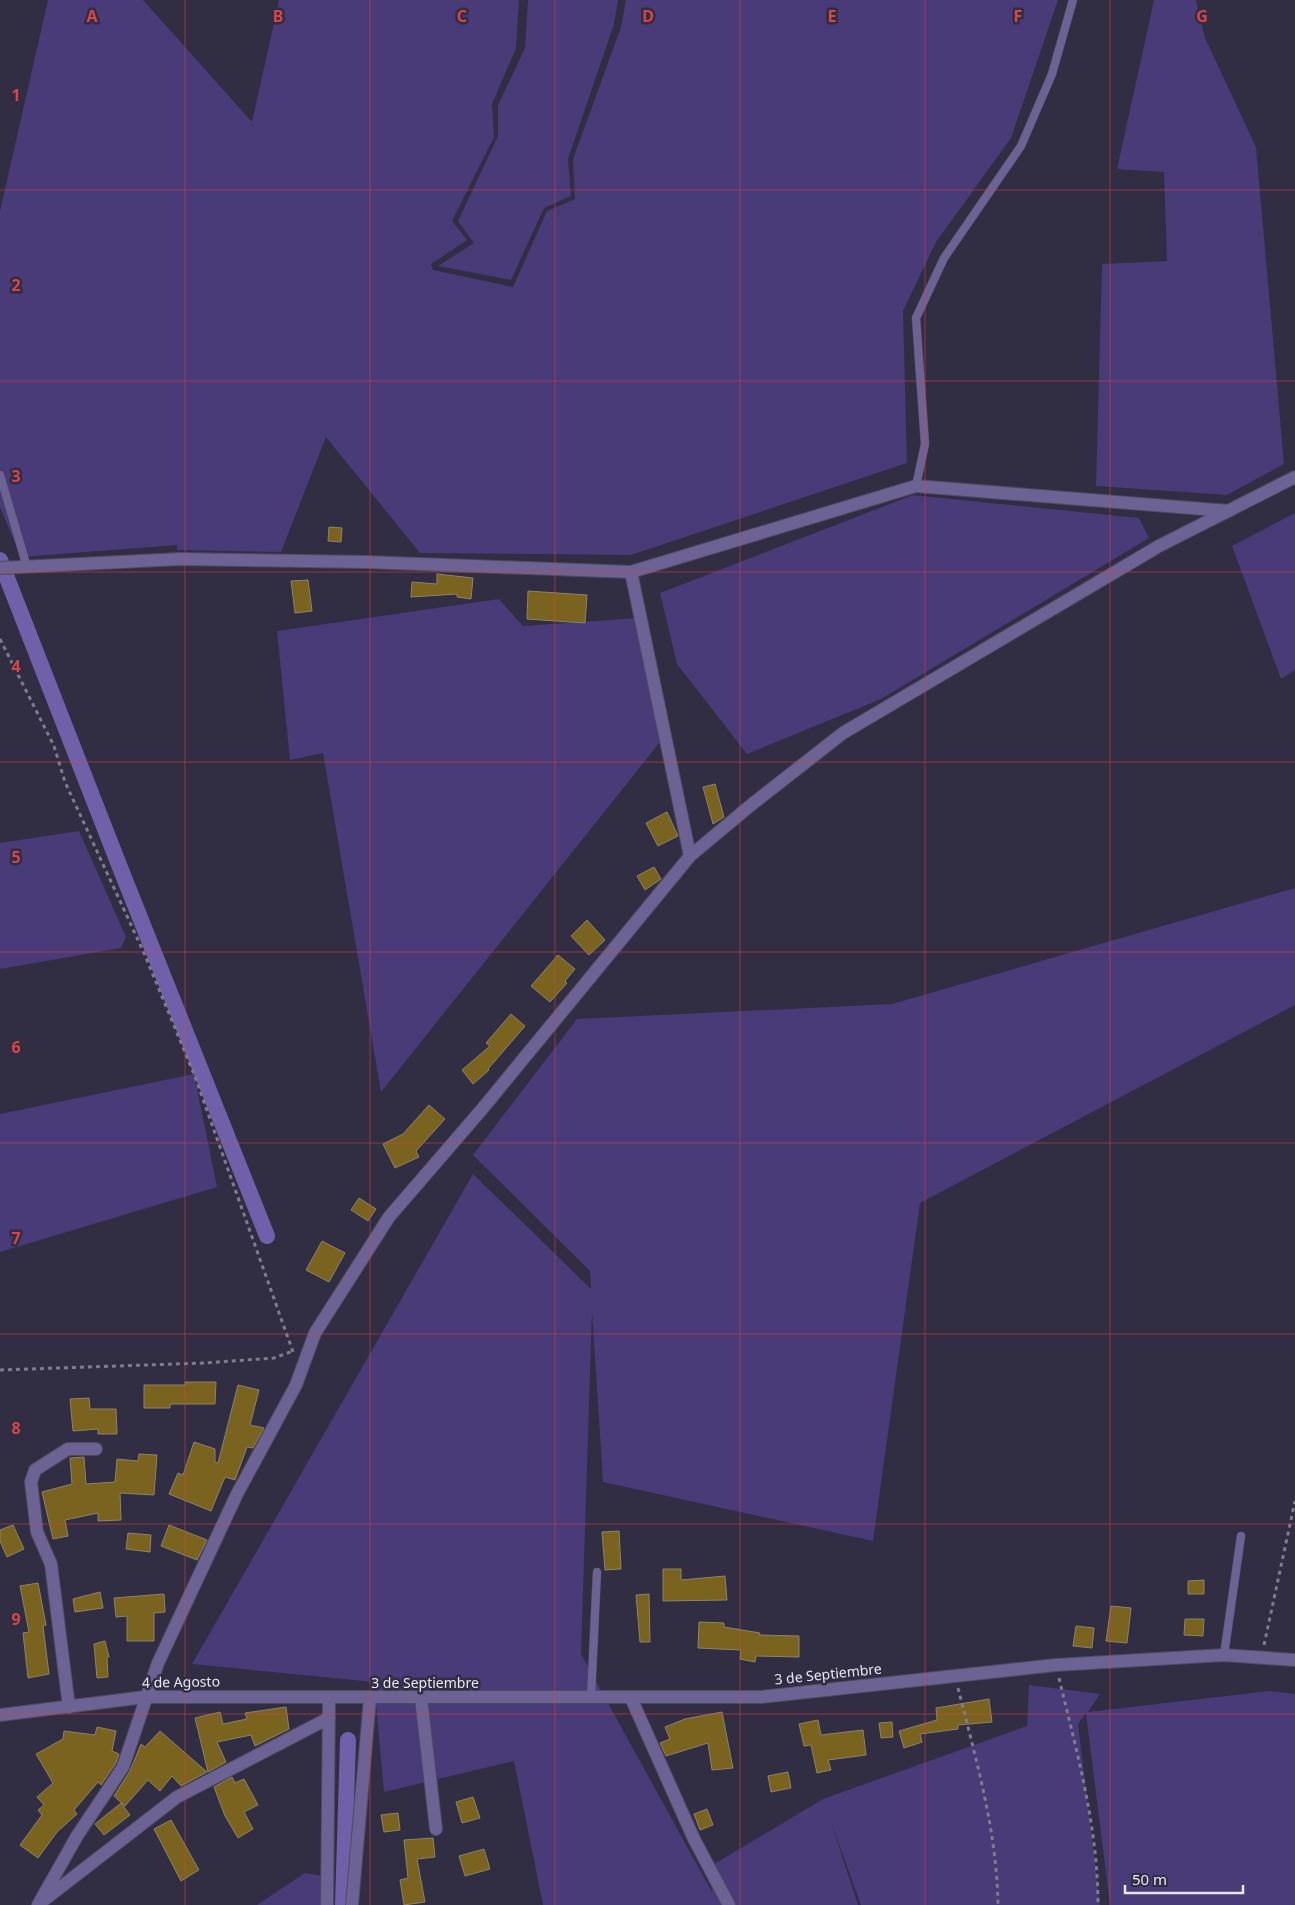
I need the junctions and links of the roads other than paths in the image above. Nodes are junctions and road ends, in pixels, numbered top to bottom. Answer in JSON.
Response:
{"nodes":[{"id":1,"x":1073,"y":0,"type":"edge"},
{"id":2,"x":0,"y":475,"type":"edge"},
{"id":3,"x":1295,"y":477,"type":"edge"},
{"id":4,"x":916,"y":486,"type":"junction"},
{"id":5,"x":1229,"y":510,"type":"junction"},
{"id":6,"x":21,"y":567,"type":"junction"},
{"id":7,"x":0,"y":568,"type":"edge"},
{"id":8,"x":631,"y":572,"type":"junction"},
{"id":9,"x":690,"y":856,"type":"junction"},
{"id":10,"x":96,"y":1449,"type":"dead end"},
{"id":11,"x":1241,"y":1536,"type":"dead end"},
{"id":12,"x":596,"y":1572,"type":"dead end"},
{"id":13,"x":1224,"y":1655,"type":"junction"},
{"id":14,"x":1295,"y":1660,"type":"edge"},
{"id":15,"x":146,"y":1697,"type":"junction"},
{"id":16,"x":591,"y":1697,"type":"junction"},
{"id":17,"x":329,"y":1698,"type":"junction"},
{"id":18,"x":367,"y":1698,"type":"junction"},
{"id":19,"x":420,"y":1698,"type":"junction"},
{"id":20,"x":631,"y":1698,"type":"junction"},
{"id":21,"x":68,"y":1706,"type":"junction"},
{"id":22,"x":0,"y":1715,"type":"edge"},
{"id":23,"x":329,"y":1718,"type":"junction"},
{"id":24,"x":436,"y":1829,"type":"dead end"},
{"id":25,"x":38,"y":1905,"type":"edge"},
{"id":26,"x":327,"y":1905,"type":"edge"},
{"id":27,"x":352,"y":1905,"type":"edge"},
{"id":28,"x":729,"y":1905,"type":"edge"}],
"edges":[{"from":1,"to":4,"type":"lane"},
{"from":2,"to":6,"type":"lane"},
{"from":3,"to":5,"type":"street"},
{"from":4,"to":5,"type":"street"},
{"from":4,"to":8,"type":"street"},
{"from":5,"to":9,"type":"street"},
{"from":6,"to":7,"type":"street"},
{"from":6,"to":8,"type":"street"},
{"from":8,"to":9,"type":"street"},
{"from":9,"to":15,"type":"street"},
{"from":10,"to":21,"type":"street"},
{"from":11,"to":13,"type":"lane"},
{"from":12,"to":16,"type":"lane"},
{"from":13,"to":14,"type":"street","name":"3 de Septiembre"},
{"from":13,"to":20,"type":"street","name":"3 de Septiembre"},
{"from":15,"to":17,"type":"street","name":"4 de Agosto"},
{"from":15,"to":21,"type":"street","name":"4 de Agosto"},
{"from":15,"to":25,"type":"street"},
{"from":16,"to":19,"type":"street","name":"3 de Septiembre"},
{"from":16,"to":20,"type":"street","name":"3 de Septiembre"},
{"from":17,"to":18,"type":"street","name":"4 de Agosto"},
{"from":17,"to":23,"type":"street"},
{"from":18,"to":19,"type":"street","name":"3 de Septiembre"},
{"from":18,"to":27,"type":"street"},
{"from":19,"to":24,"type":"street"},
{"from":20,"to":28,"type":"street"},
{"from":21,"to":22,"type":"street","name":"4 de Agosto"},
{"from":23,"to":25,"type":"street"},
{"from":23,"to":26,"type":"street"}]}
